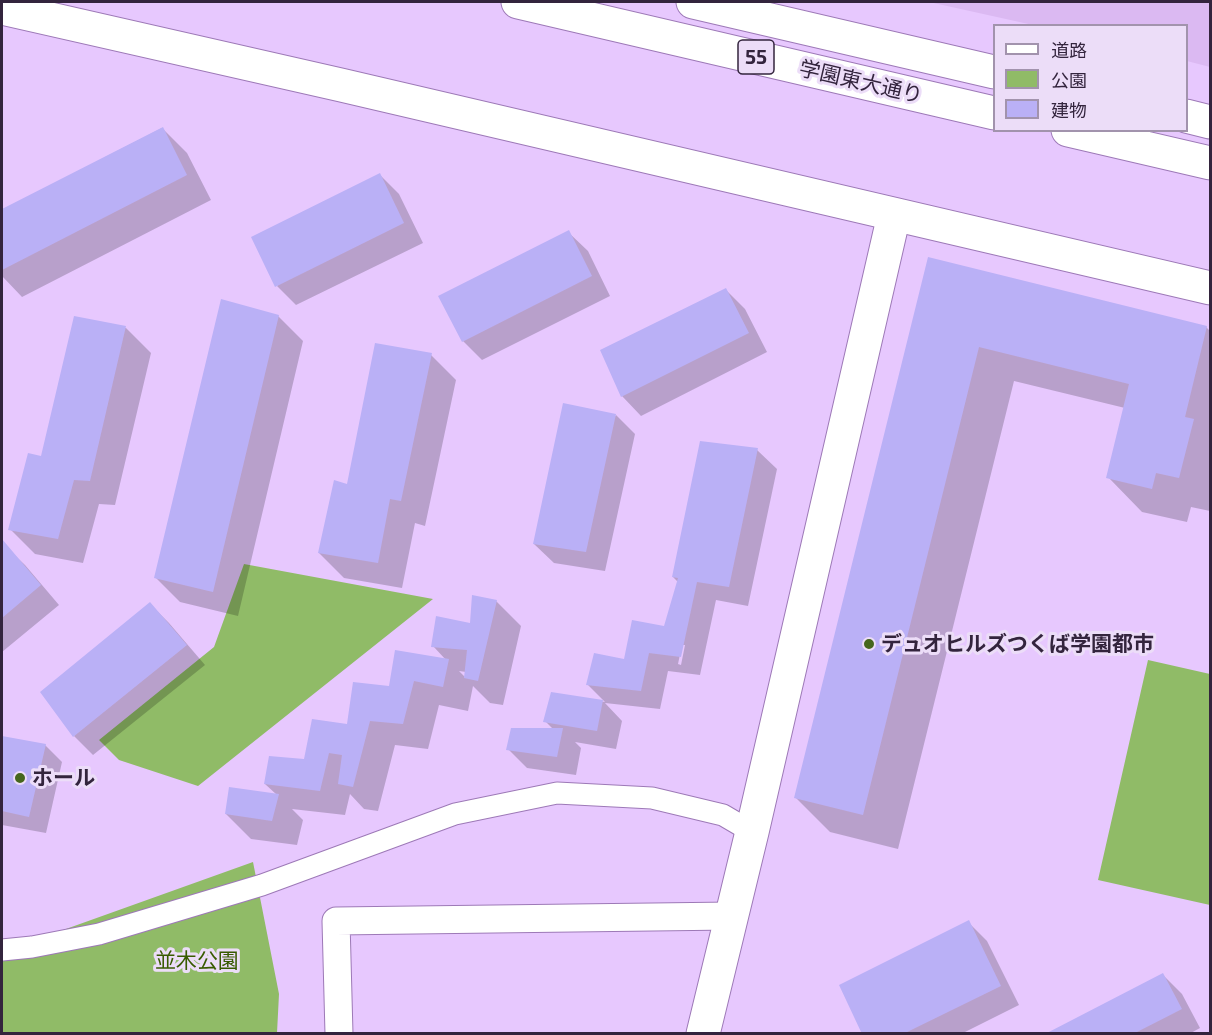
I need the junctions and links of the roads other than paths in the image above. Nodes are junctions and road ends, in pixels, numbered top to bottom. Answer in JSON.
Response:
{"nodes":[{"id":1,"x":518,"y":2,"type":"edge"},
{"id":2,"x":693,"y":2,"type":"edge"},
{"id":3,"x":2,"y":8,"type":"edge"},
{"id":4,"x":993,"y":72,"type":"edge"},
{"id":5,"x":993,"y":113,"type":"edge"},
{"id":6,"x":1188,"y":116,"type":"edge"},
{"id":7,"x":1210,"y":122,"type":"edge"},
{"id":8,"x":1077,"y":132,"type":"edge"},
{"id":9,"x":1210,"y":163,"type":"edge"},
{"id":10,"x":894,"y":215,"type":"junction"},
{"id":11,"x":1210,"y":288,"type":"edge"},
{"id":12,"x":752,"y":832,"type":"junction"},
{"id":13,"x":732,"y":916,"type":"junction"},
{"id":14,"x":2,"y":950,"type":"edge"},
{"id":15,"x":339,"y":1034,"type":"edge"},
{"id":16,"x":703,"y":1034,"type":"edge"}],
"edges":[{"from":1,"to":5,"type":"street","name":"学園東大通り","number":"55"},
{"from":2,"to":4,"type":"street","name":"学園東大通り","number":"55"},
{"from":3,"to":10,"type":"street"},
{"from":6,"to":7,"type":"street"},
{"from":8,"to":9,"type":"street"},
{"from":10,"to":11,"type":"street"},
{"from":10,"to":12,"type":"street"},
{"from":12,"to":13,"type":"street"},
{"from":12,"to":14,"type":"street"},
{"from":13,"to":15,"type":"street"},
{"from":13,"to":16,"type":"street"}]}
